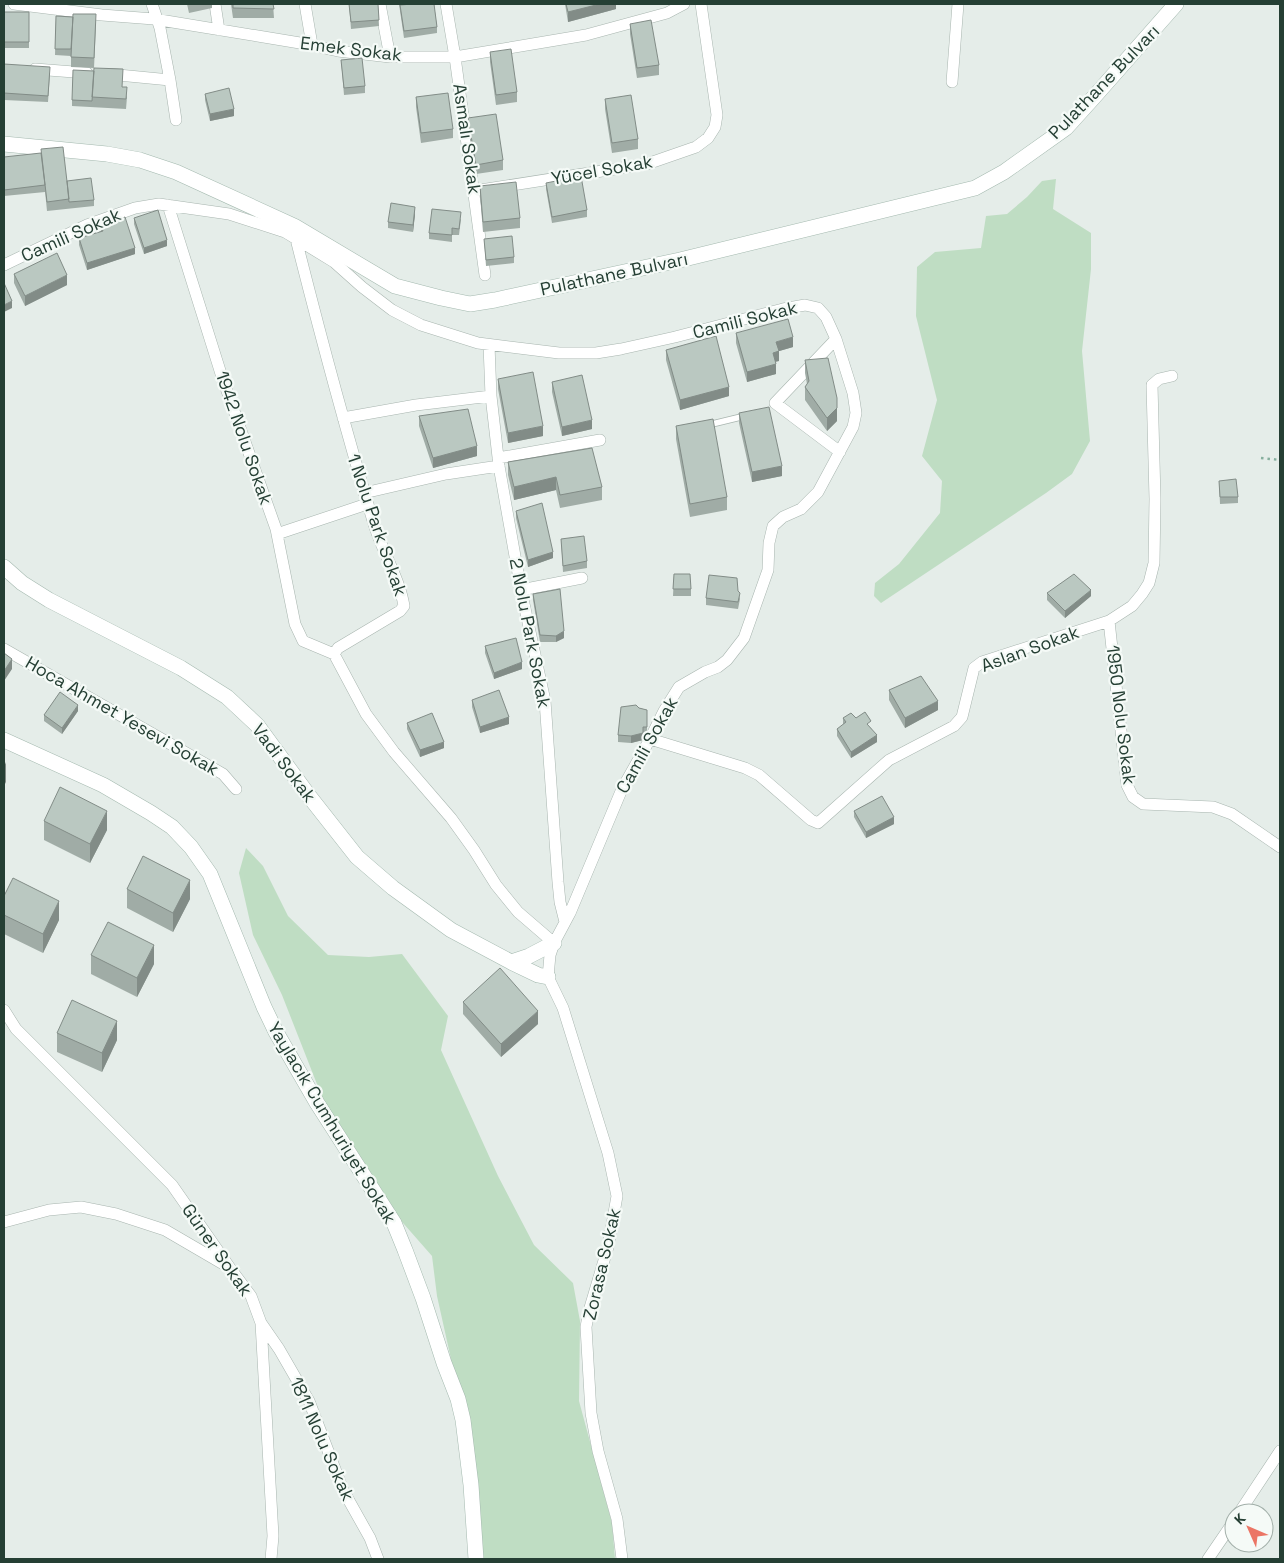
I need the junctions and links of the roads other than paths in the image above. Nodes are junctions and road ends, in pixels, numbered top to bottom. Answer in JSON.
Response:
{"nodes":[{"id":1,"x":14,"y":4,"type":"edge"},
{"id":2,"x":152,"y":4,"type":"edge"},
{"id":3,"x":215,"y":4,"type":"edge"},
{"id":4,"x":305,"y":4,"type":"edge"},
{"id":5,"x":380,"y":4,"type":"edge"},
{"id":6,"x":446,"y":4,"type":"edge"},
{"id":7,"x":684,"y":4,"type":"edge"},
{"id":8,"x":701,"y":4,"type":"edge"},
{"id":9,"x":958,"y":4,"type":"edge"},
{"id":10,"x":1176,"y":4,"type":"edge"},
{"id":11,"x":157,"y":19,"type":"junction"},
{"id":12,"x":219,"y":30,"type":"junction"},
{"id":13,"x":312,"y":45,"type":"junction"},
{"id":14,"x":390,"y":57,"type":"junction"},
{"id":15,"x":455,"y":57,"type":"junction"},
{"id":16,"x":24,"y":68,"type":"edge"},
{"id":17,"x":170,"y":80,"type":"junction"},
{"id":18,"x":952,"y":82,"type":"dead end"},
{"id":19,"x":176,"y":120,"type":"dead end"},
{"id":20,"x":4,"y":144,"type":"edge"},
{"id":21,"x":474,"y":191,"type":"junction"},
{"id":22,"x":168,"y":205,"type":"junction"},
{"id":23,"x":296,"y":239,"type":"junction"},
{"id":24,"x":4,"y":265,"type":"edge"},
{"id":25,"x":485,"y":275,"type":"dead end"},
{"id":26,"x":836,"y":339,"type":"junction"},
{"id":27,"x":489,"y":344,"type":"junction"},
{"id":28,"x":1172,"y":376,"type":"dead end"},
{"id":29,"x":491,"y":396,"type":"junction"},
{"id":30,"x":751,"y":415,"type":"edge"},
{"id":31,"x":343,"y":418,"type":"junction"},
{"id":32,"x":705,"y":425,"type":"edge"},
{"id":33,"x":600,"y":440,"type":"dead end"},
{"id":34,"x":840,"y":452,"type":"junction"},
{"id":35,"x":498,"y":462,"type":"junction"},
{"id":36,"x":366,"y":498,"type":"junction"},
{"id":37,"x":277,"y":534,"type":"junction"},
{"id":38,"x":4,"y":567,"type":"edge"},
{"id":39,"x":582,"y":578,"type":"dead end"},
{"id":40,"x":521,"y":590,"type":"junction"},
{"id":41,"x":1109,"y":622,"type":"junction"},
{"id":42,"x":4,"y":649,"type":"edge"},
{"id":43,"x":334,"y":654,"type":"junction"},
{"id":44,"x":650,"y":739,"type":"junction"},
{"id":45,"x":4,"y":740,"type":"edge"},
{"id":46,"x":236,"y":789,"type":"dead end"},
{"id":47,"x":1280,"y":847,"type":"edge"},
{"id":48,"x":566,"y":922,"type":"junction"},
{"id":49,"x":554,"y":943,"type":"junction"},
{"id":50,"x":511,"y":962,"type":"junction"},
{"id":51,"x":548,"y":977,"type":"junction"},
{"id":52,"x":4,"y":1010,"type":"edge"},
{"id":53,"x":4,"y":1222,"type":"edge"},
{"id":54,"x":230,"y":1268,"type":"junction"},
{"id":55,"x":261,"y":1323,"type":"junction"},
{"id":56,"x":1280,"y":1451,"type":"edge"},
{"id":57,"x":1246,"y":1503,"type":"edge"},
{"id":58,"x":1224,"y":1536,"type":"edge"},
{"id":59,"x":271,"y":1559,"type":"edge"},
{"id":60,"x":378,"y":1559,"type":"edge"},
{"id":61,"x":476,"y":1559,"type":"edge"},
{"id":62,"x":622,"y":1559,"type":"edge"},
{"id":63,"x":1208,"y":1559,"type":"edge"}],
"edges":[{"from":1,"to":11,"type":"street","name":"Emek Sokak"},
{"from":2,"to":11,"type":"street"},
{"from":3,"to":12,"type":"street"},
{"from":4,"to":13,"type":"street"},
{"from":5,"to":14,"type":"street"},
{"from":6,"to":15,"type":"street","name":"Asmalı Sokak"},
{"from":7,"to":15,"type":"street","name":"Emek Sokak"},
{"from":8,"to":21,"type":"street","name":"Yücel Sokak"},
{"from":9,"to":18,"type":"street"},
{"from":10,"to":20,"type":"street","name":"Pulathane Bulvarı"},
{"from":11,"to":12,"type":"street","name":"Emek Sokak"},
{"from":11,"to":17,"type":"street"},
{"from":12,"to":13,"type":"street","name":"Emek Sokak"},
{"from":13,"to":14,"type":"street","name":"Emek Sokak"},
{"from":14,"to":15,"type":"street","name":"Emek Sokak"},
{"from":15,"to":21,"type":"street","name":"Asmalı Sokak"},
{"from":16,"to":17,"type":"street"},
{"from":17,"to":19,"type":"street"},
{"from":21,"to":25,"type":"street","name":"Asmalı Sokak"},
{"from":22,"to":23,"type":"street","name":"Camili Sokak"},
{"from":22,"to":24,"type":"street","name":"Camili Sokak"},
{"from":22,"to":37,"type":"street","name":"1942 Nolu Sokak"},
{"from":23,"to":27,"type":"street","name":"Camili Sokak"},
{"from":23,"to":31,"type":"street","name":"1 Nolu Park Sokak"},
{"from":26,"to":27,"type":"street","name":"Camili Sokak"},
{"from":26,"to":34,"type":"street","name":"Camili Sokak"},
{"from":26,"to":34,"type":"street"},
{"from":27,"to":29,"type":"street","name":"2 Nolu Park Sokak"},
{"from":28,"to":41,"type":"street","name":"Aslan Sokak"},
{"from":29,"to":31,"type":"street"},
{"from":29,"to":35,"type":"street","name":"2 Nolu Park Sokak"},
{"from":30,"to":32,"type":"lane"},
{"from":31,"to":36,"type":"street","name":"1 Nolu Park Sokak"},
{"from":33,"to":35,"type":"street"},
{"from":34,"to":44,"type":"street","name":"Camili Sokak"},
{"from":35,"to":36,"type":"street"},
{"from":35,"to":40,"type":"street","name":"2 Nolu Park Sokak"},
{"from":36,"to":37,"type":"street"},
{"from":36,"to":43,"type":"street","name":"1 Nolu Park Sokak"},
{"from":37,"to":43,"type":"street","name":"1942 Nolu Sokak"},
{"from":38,"to":50,"type":"street","name":"Vadi Sokak"},
{"from":39,"to":40,"type":"street"},
{"from":40,"to":48,"type":"street","name":"2 Nolu Park Sokak"},
{"from":41,"to":44,"type":"street","name":"Aslan Sokak"},
{"from":41,"to":47,"type":"street","name":"1950 Nolu Sokak"},
{"from":42,"to":46,"type":"street","name":"Hoca Ahmet Yesevi Sokak"},
{"from":43,"to":49,"type":"street"},
{"from":44,"to":48,"type":"street","name":"Camili Sokak"},
{"from":45,"to":61,"type":"street","name":"Yaylacık Cumhuriyet Sokak"},
{"from":48,"to":49,"type":"street","name":"Camili Sokak"},
{"from":49,"to":50,"type":"street"},
{"from":49,"to":51,"type":"street","name":"Camili Sokak"},
{"from":50,"to":51,"type":"street","name":"Vadi Sokak"},
{"from":51,"to":62,"type":"street","name":"Zorasa Sokak"},
{"from":52,"to":54,"type":"street","name":"Güner Sokak"},
{"from":53,"to":54,"type":"street"},
{"from":54,"to":55,"type":"street","name":"Güner Sokak"},
{"from":55,"to":59,"type":"street","name":"Güner Sokak"},
{"from":55,"to":60,"type":"street","name":"1811 Nolu Sokak"},
{"from":56,"to":57,"type":"street"},
{"from":58,"to":63,"type":"street"}]}
